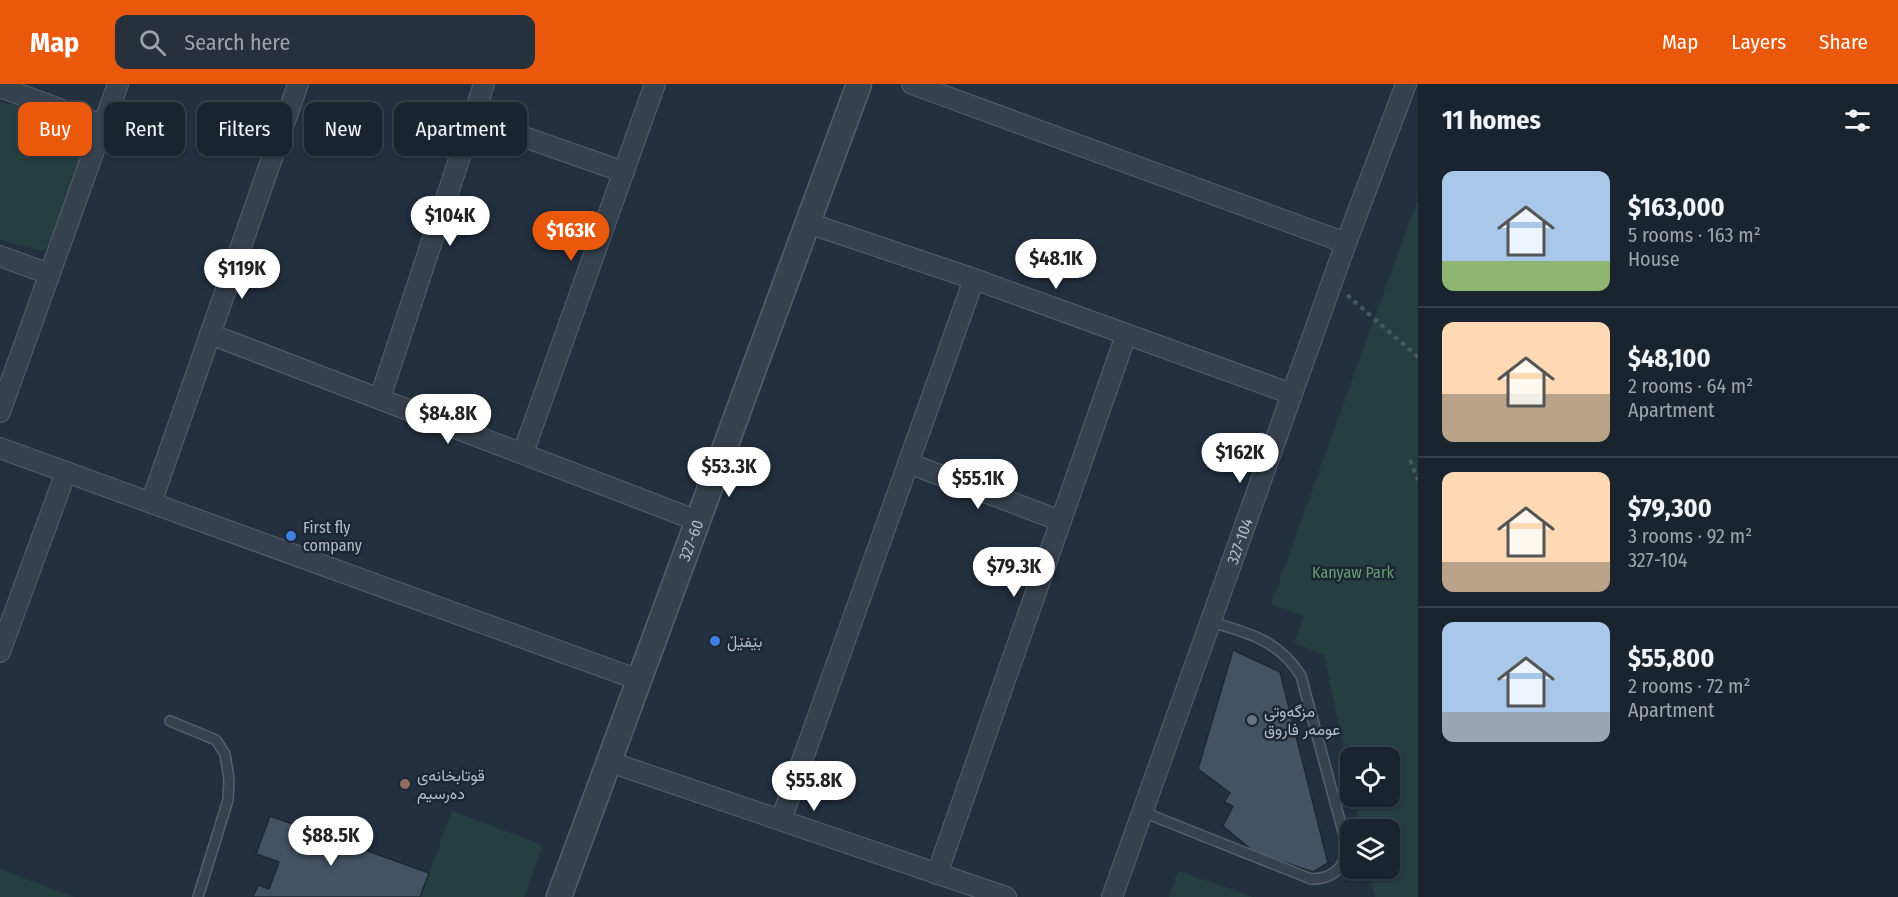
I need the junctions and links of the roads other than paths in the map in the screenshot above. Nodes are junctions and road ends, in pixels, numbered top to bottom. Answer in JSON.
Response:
{"nodes":[{"id":1,"x":118,"y":84,"type":"edge"},
{"id":2,"x":298,"y":84,"type":"edge"},
{"id":3,"x":484,"y":84,"type":"edge"},
{"id":4,"x":655,"y":84,"type":"edge"},
{"id":5,"x":859,"y":84,"type":"edge"},
{"id":6,"x":912,"y":84,"type":"edge"},
{"id":7,"x":1406,"y":84,"type":"edge"},
{"id":8,"x":0,"y":87,"type":"edge"},
{"id":9,"x":478,"y":102,"type":"edge"},
{"id":10,"x":103,"y":125,"type":"junction"},
{"id":11,"x":527,"y":138,"type":"edge"},
{"id":12,"x":461,"y":156,"type":"edge"},
{"id":13,"x":624,"y":172,"type":"junction"},
{"id":14,"x":808,"y":223,"type":"junction"},
{"id":15,"x":1346,"y":243,"type":"junction"},
{"id":16,"x":0,"y":256,"type":"edge"},
{"id":17,"x":50,"y":274,"type":"junction"},
{"id":18,"x":974,"y":279,"type":"junction"},
{"id":19,"x":210,"y":334,"type":"junction"},
{"id":20,"x":1126,"y":336,"type":"junction"},
{"id":21,"x":1292,"y":394,"type":"junction"},
{"id":22,"x":380,"y":398,"type":"junction"},
{"id":23,"x":0,"y":412,"type":"edge"},
{"id":24,"x":0,"y":448,"type":"edge"},
{"id":25,"x":522,"y":453,"type":"junction"},
{"id":26,"x":908,"y":463,"type":"junction"},
{"id":27,"x":66,"y":472,"type":"junction"},
{"id":28,"x":151,"y":503,"type":"junction"},
{"id":29,"x":698,"y":520,"type":"junction"},
{"id":30,"x":1061,"y":521,"type":"junction"},
{"id":31,"x":1211,"y":622,"type":"junction"},
{"id":32,"x":0,"y":652,"type":"edge"},
{"id":33,"x":639,"y":680,"type":"junction"},
{"id":34,"x":170,"y":721,"type":"dead end"},
{"id":35,"x":610,"y":762,"type":"junction"},
{"id":36,"x":1143,"y":812,"type":"junction"},
{"id":37,"x":781,"y":820,"type":"junction"},
{"id":38,"x":938,"y":874,"type":"junction"},
{"id":39,"x":198,"y":897,"type":"edge"},
{"id":40,"x":559,"y":897,"type":"edge"},
{"id":41,"x":1006,"y":897,"type":"edge"},
{"id":42,"x":1112,"y":897,"type":"edge"}],
"edges":[{"from":1,"to":10,"type":"street"},
{"from":2,"to":19,"type":"street"},
{"from":3,"to":9,"type":"street"},
{"from":4,"to":13,"type":"street"},
{"from":5,"to":14,"type":"street","name":"327-60"},
{"from":6,"to":15,"type":"street"},
{"from":7,"to":15,"type":"street","name":"327-104"},
{"from":8,"to":10,"type":"street"},
{"from":10,"to":17,"type":"street"},
{"from":11,"to":13,"type":"street"},
{"from":12,"to":22,"type":"street"},
{"from":13,"to":25,"type":"street"},
{"from":14,"to":18,"type":"street"},
{"from":14,"to":29,"type":"street","name":"327-60"},
{"from":15,"to":21,"type":"street","name":"327-104"},
{"from":16,"to":17,"type":"street"},
{"from":17,"to":23,"type":"street"},
{"from":18,"to":20,"type":"street"},
{"from":18,"to":26,"type":"street"},
{"from":19,"to":22,"type":"street"},
{"from":19,"to":28,"type":"street"},
{"from":20,"to":21,"type":"street"},
{"from":20,"to":30,"type":"street"},
{"from":21,"to":31,"type":"street","name":"327-104"},
{"from":22,"to":25,"type":"street"},
{"from":24,"to":27,"type":"street"},
{"from":25,"to":29,"type":"street"},
{"from":26,"to":30,"type":"street"},
{"from":26,"to":37,"type":"street"},
{"from":27,"to":28,"type":"street"},
{"from":27,"to":32,"type":"street"},
{"from":28,"to":33,"type":"street"},
{"from":29,"to":33,"type":"street","name":"327-60"},
{"from":30,"to":38,"type":"street"},
{"from":31,"to":36,"type":"street","name":"327-104"},
{"from":31,"to":36,"type":"lane"},
{"from":33,"to":35,"type":"street","name":"327-60"},
{"from":34,"to":39,"type":"lane"},
{"from":35,"to":37,"type":"street"},
{"from":35,"to":40,"type":"street","name":"327-60"},
{"from":36,"to":42,"type":"street","name":"327-104"},
{"from":37,"to":38,"type":"street"},
{"from":38,"to":41,"type":"street"}]}
